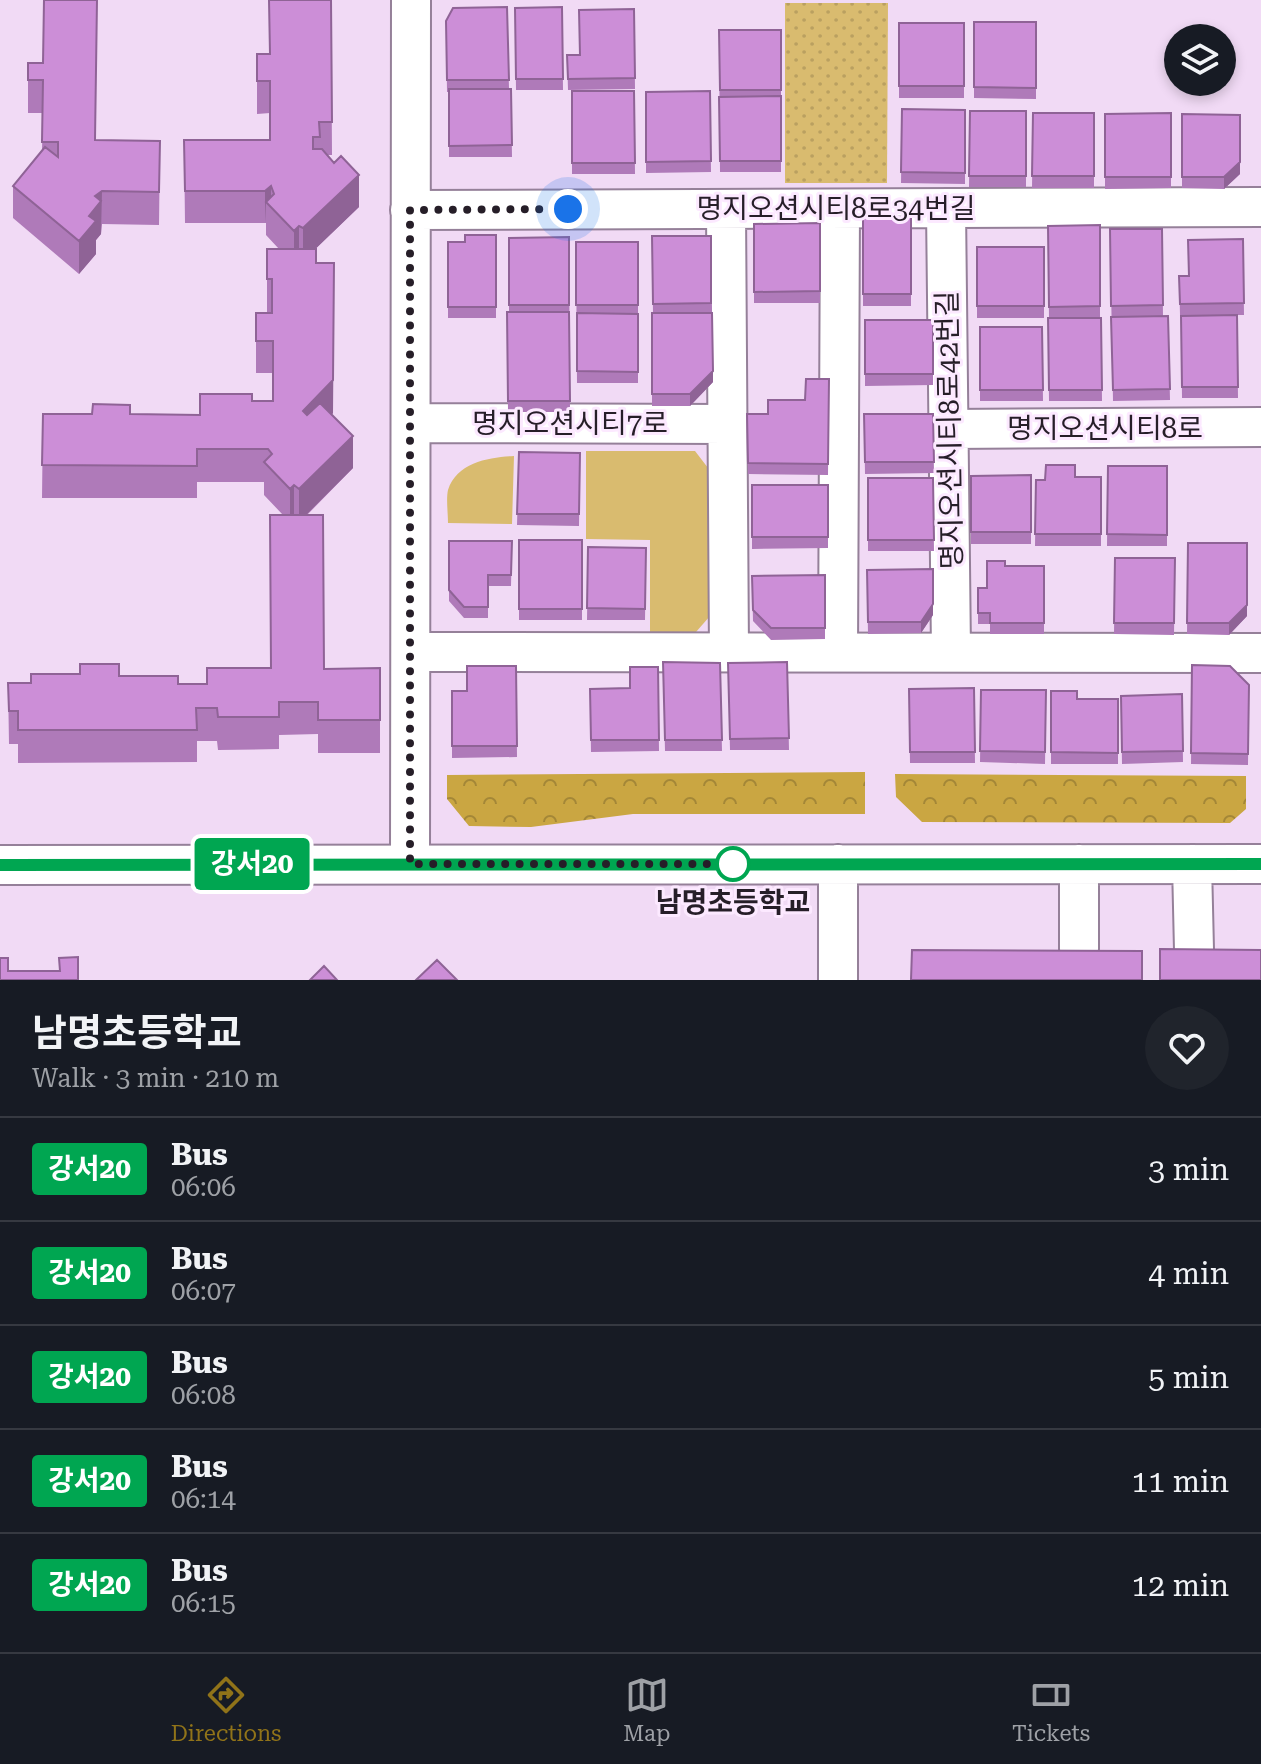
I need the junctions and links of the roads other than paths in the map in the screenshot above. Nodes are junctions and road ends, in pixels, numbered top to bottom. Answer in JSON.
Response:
{"nodes":[{"id":1,"x":411,"y":0,"type":"edge"},
{"id":2,"x":1261,"y":207,"type":"edge"},
{"id":3,"x":946,"y":208,"type":"junction"},
{"id":4,"x":726,"y":209,"type":"junction"},
{"id":5,"x":840,"y":209,"type":"junction"},
{"id":6,"x":410,"y":210,"type":"junction"},
{"id":7,"x":412,"y":423,"type":"junction"},
{"id":8,"x":727,"y":424,"type":"junction"},
{"id":9,"x":1261,"y":427,"type":"edge"},
{"id":10,"x":949,"y":429,"type":"junction"},
{"id":11,"x":411,"y":652,"type":"junction"},
{"id":12,"x":729,"y":652,"type":"junction"},
{"id":13,"x":838,"y":652,"type":"junction"},
{"id":14,"x":951,"y":652,"type":"junction"},
{"id":15,"x":1261,"y":653,"type":"edge"},
{"id":16,"x":410,"y":864,"type":"junction"},
{"id":17,"x":838,"y":864,"type":"junction"},
{"id":18,"x":1079,"y":864,"type":"junction"},
{"id":19,"x":1192,"y":864,"type":"junction"},
{"id":20,"x":1261,"y":864,"type":"edge"},
{"id":21,"x":0,"y":865,"type":"edge"},
{"id":22,"x":1079,"y":949,"type":"edge"},
{"id":23,"x":1194,"y":950,"type":"edge"},
{"id":24,"x":838,"y":980,"type":"edge"}],
"edges":[{"from":1,"to":6,"type":"street"},
{"from":2,"to":3,"type":"street","name":"명지오션시티8로34번길"},
{"from":3,"to":5,"type":"street","name":"명지오션시티8로34번길"},
{"from":3,"to":10,"type":"street","name":"명지오션시티8로42번길"},
{"from":4,"to":5,"type":"street","name":"명지오션시티8로34번길"},
{"from":4,"to":6,"type":"street","name":"명지오션시티8로34번길"},
{"from":4,"to":8,"type":"street"},
{"from":5,"to":13,"type":"street"},
{"from":6,"to":7,"type":"street"},
{"from":7,"to":8,"type":"street","name":"명지오션시티7로"},
{"from":7,"to":11,"type":"street"},
{"from":8,"to":12,"type":"street"},
{"from":9,"to":10,"type":"street","name":"명지오션시티8로"},
{"from":10,"to":14,"type":"street","name":"명지오션시티8로42번길"},
{"from":11,"to":12,"type":"street"},
{"from":11,"to":16,"type":"street"},
{"from":12,"to":13,"type":"street"},
{"from":13,"to":14,"type":"street"},
{"from":14,"to":15,"type":"street"},
{"from":16,"to":17,"type":"street"},
{"from":16,"to":21,"type":"street"},
{"from":17,"to":18,"type":"street"},
{"from":17,"to":24,"type":"street"},
{"from":18,"to":19,"type":"street"},
{"from":18,"to":22,"type":"street"},
{"from":19,"to":20,"type":"street"},
{"from":19,"to":23,"type":"street"}]}
